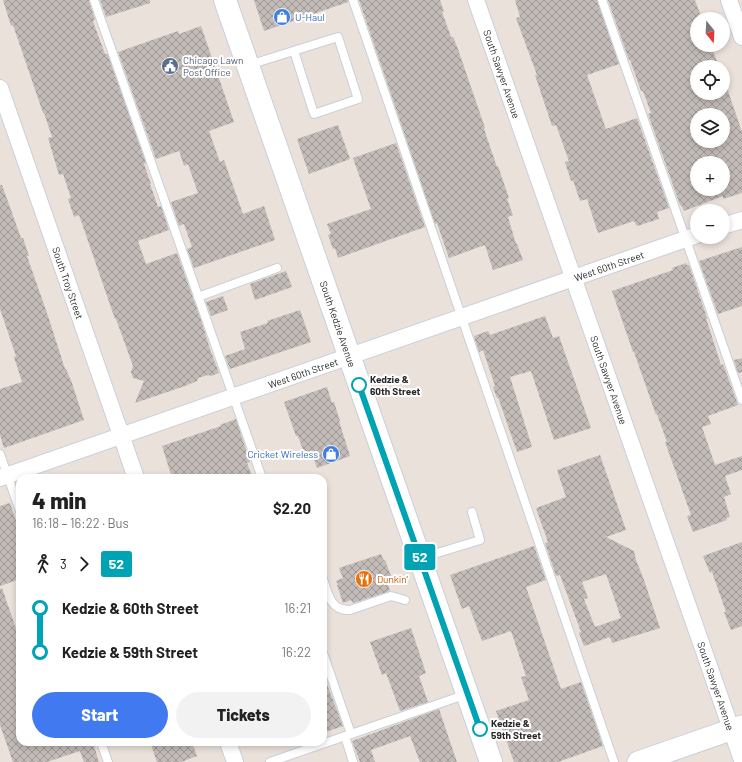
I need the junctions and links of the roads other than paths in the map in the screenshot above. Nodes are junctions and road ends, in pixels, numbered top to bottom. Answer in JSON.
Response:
{"nodes":[{"id":1,"x":94,"y":0,"type":"edge"},
{"id":2,"x":225,"y":0,"type":"edge"},
{"id":3,"x":353,"y":0,"type":"edge"},
{"id":4,"x":476,"y":0,"type":"edge"},
{"id":5,"x":602,"y":0,"type":"edge"},
{"id":6,"x":729,"y":0,"type":"edge"},
{"id":7,"x":742,"y":37,"type":"edge"},
{"id":8,"x":294,"y":51,"type":"junction"},
{"id":9,"x":248,"y":66,"type":"junction"},
{"id":10,"x":0,"y":88,"type":"edge"},
{"id":11,"x":742,"y":220,"type":"edge"},
{"id":12,"x":730,"y":224,"type":"edge"},
{"id":13,"x":690,"y":232,"type":"edge"},
{"id":14,"x":690,"y":238,"type":"edge"},
{"id":15,"x":694,"y":244,"type":"edge"},
{"id":16,"x":276,"y":268,"type":"dead end"},
{"id":17,"x":573,"y":278,"type":"junction"},
{"id":18,"x":198,"y":297,"type":"junction"},
{"id":19,"x":462,"y":317,"type":"junction"},
{"id":20,"x":349,"y":356,"type":"junction"},
{"id":21,"x":233,"y":397,"type":"junction"},
{"id":22,"x":742,"y":400,"type":"edge"},
{"id":23,"x":121,"y":436,"type":"junction"},
{"id":24,"x":0,"y":454,"type":"edge"},
{"id":25,"x":135,"y":474,"type":"edge"},
{"id":26,"x":261,"y":474,"type":"edge"},
{"id":27,"x":4,"y":477,"type":"edge"},
{"id":28,"x":16,"y":502,"type":"edge"},
{"id":29,"x":472,"y":512,"type":"dead end"},
{"id":30,"x":420,"y":558,"type":"junction"},
{"id":31,"x":327,"y":590,"type":"edge"},
{"id":32,"x":405,"y":600,"type":"dead end"},
{"id":33,"x":327,"y":666,"type":"edge"},
{"id":34,"x":467,"y":693,"type":"junction"},
{"id":35,"x":737,"y":728,"type":"edge"},
{"id":36,"x":348,"y":735,"type":"junction"},
{"id":37,"x":327,"y":742,"type":"edge"},
{"id":38,"x":102,"y":746,"type":"edge"},
{"id":39,"x":229,"y":746,"type":"edge"},
{"id":40,"x":316,"y":746,"type":"edge"},
{"id":41,"x":742,"y":760,"type":"edge"},
{"id":42,"x":108,"y":762,"type":"edge"},
{"id":43,"x":234,"y":762,"type":"edge"},
{"id":44,"x":270,"y":762,"type":"edge"},
{"id":45,"x":353,"y":762,"type":"edge"},
{"id":46,"x":491,"y":762,"type":"edge"},
{"id":47,"x":614,"y":762,"type":"edge"},
{"id":48,"x":638,"y":762,"type":"edge"}],
"edges":[{"from":1,"to":18,"type":"lane"},
{"from":2,"to":9,"type":"main road","name":"South Kedzie Avenue"},
{"from":3,"to":19,"type":"lane"},
{"from":4,"to":17,"type":"street","name":"South Sawyer Avenue"},
{"from":5,"to":13,"type":"lane"},
{"from":6,"to":7,"type":"street"},
{"from":8,"to":8,"type":"lane"},
{"from":8,"to":9,"type":"lane"},
{"from":9,"to":20,"type":"main road","name":"South Kedzie Avenue"},
{"from":10,"to":23,"type":"street","name":"South Troy Street"},
{"from":11,"to":12,"type":"street"},
{"from":14,"to":17,"type":"street","name":"West 60th Street"},
{"from":15,"to":22,"type":"lane"},
{"from":16,"to":18,"type":"lane"},
{"from":17,"to":19,"type":"street","name":"West 60th Street"},
{"from":17,"to":35,"type":"street","name":"South Sawyer Avenue"},
{"from":18,"to":21,"type":"lane"},
{"from":19,"to":20,"type":"street","name":"West 60th Street"},
{"from":19,"to":47,"type":"lane"},
{"from":20,"to":21,"type":"street","name":"West 60th Street"},
{"from":20,"to":30,"type":"main road","name":"South Kedzie Avenue"},
{"from":21,"to":23,"type":"street","name":"West 60th Street"},
{"from":21,"to":26,"type":"lane"},
{"from":23,"to":25,"type":"street","name":"South Troy Street"},
{"from":23,"to":27,"type":"street","name":"West 60th Street"},
{"from":24,"to":27,"type":"lane"},
{"from":27,"to":28,"type":"lane"},
{"from":29,"to":30,"type":"lane"},
{"from":30,"to":34,"type":"main road","name":"South Kedzie Avenue"},
{"from":31,"to":32,"type":"lane"},
{"from":33,"to":36,"type":"lane"},
{"from":34,"to":36,"type":"lane"},
{"from":34,"to":46,"type":"main road","name":"South Kedzie Avenue"},
{"from":35,"to":41,"type":"street","name":"South Sawyer Avenue"},
{"from":35,"to":48,"type":"street"},
{"from":36,"to":37,"type":"lane"},
{"from":36,"to":45,"type":"lane"},
{"from":38,"to":42,"type":"lane"},
{"from":39,"to":43,"type":"street"},
{"from":40,"to":44,"type":"lane"}]}
